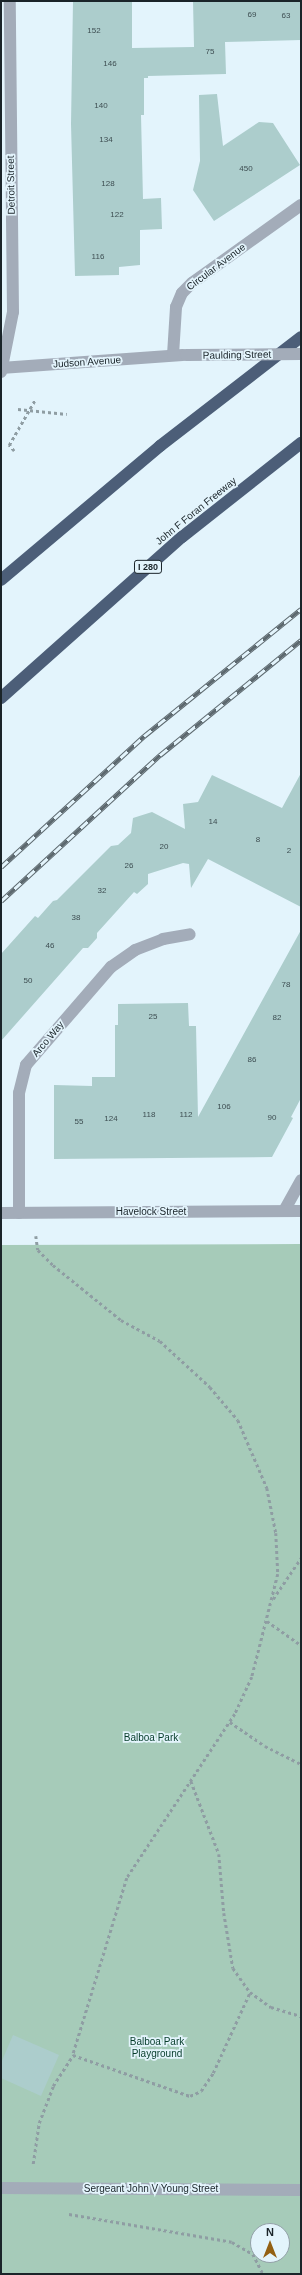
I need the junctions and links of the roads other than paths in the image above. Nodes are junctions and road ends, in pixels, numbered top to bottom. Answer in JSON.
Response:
{"nodes":[{"id":1,"x":10,"y":1,"type":"edge"},
{"id":2,"x":301,"y":205,"type":"edge"},
{"id":3,"x":301,"y":337,"type":"edge"},
{"id":4,"x":301,"y":354,"type":"edge"},
{"id":5,"x":173,"y":355,"type":"junction"},
{"id":6,"x":2,"y":369,"type":"edge"},
{"id":7,"x":301,"y":443,"type":"edge"},
{"id":8,"x":1,"y":580,"type":"edge"},
{"id":9,"x":1,"y":698,"type":"edge"},
{"id":10,"x":190,"y":934,"type":"dead end"},
{"id":11,"x":301,"y":1180,"type":"edge"},
{"id":12,"x":301,"y":1211,"type":"edge"},
{"id":13,"x":284,"y":1212,"type":"junction"},
{"id":14,"x":1,"y":1213,"type":"edge"},
{"id":15,"x":19,"y":1213,"type":"junction"},
{"id":16,"x":1,"y":2188,"type":"edge"},
{"id":17,"x":301,"y":2190,"type":"edge"}],
"edges":[{"from":1,"to":6,"type":"street","name":"Detroit Street"},
{"from":2,"to":5,"type":"street","name":"Circular Avenue"},
{"from":3,"to":8,"type":"highway"},
{"from":4,"to":5,"type":"street","name":"Paulding Street","bridge":true},
{"from":5,"to":6,"type":"street","name":"Judson Avenue"},
{"from":7,"to":9,"type":"highway","name":"John F Foran Freeway","number":"I 280"},
{"from":10,"to":15,"type":"street","name":"Arco Way"},
{"from":11,"to":13,"type":"street"},
{"from":12,"to":13,"type":"street","name":"Havelock Street"},
{"from":13,"to":15,"type":"street","name":"Havelock Street"},
{"from":14,"to":15,"type":"street","name":"Havelock Street"},
{"from":16,"to":17,"type":"street","name":"Sergeant John V Young Street"}]}
